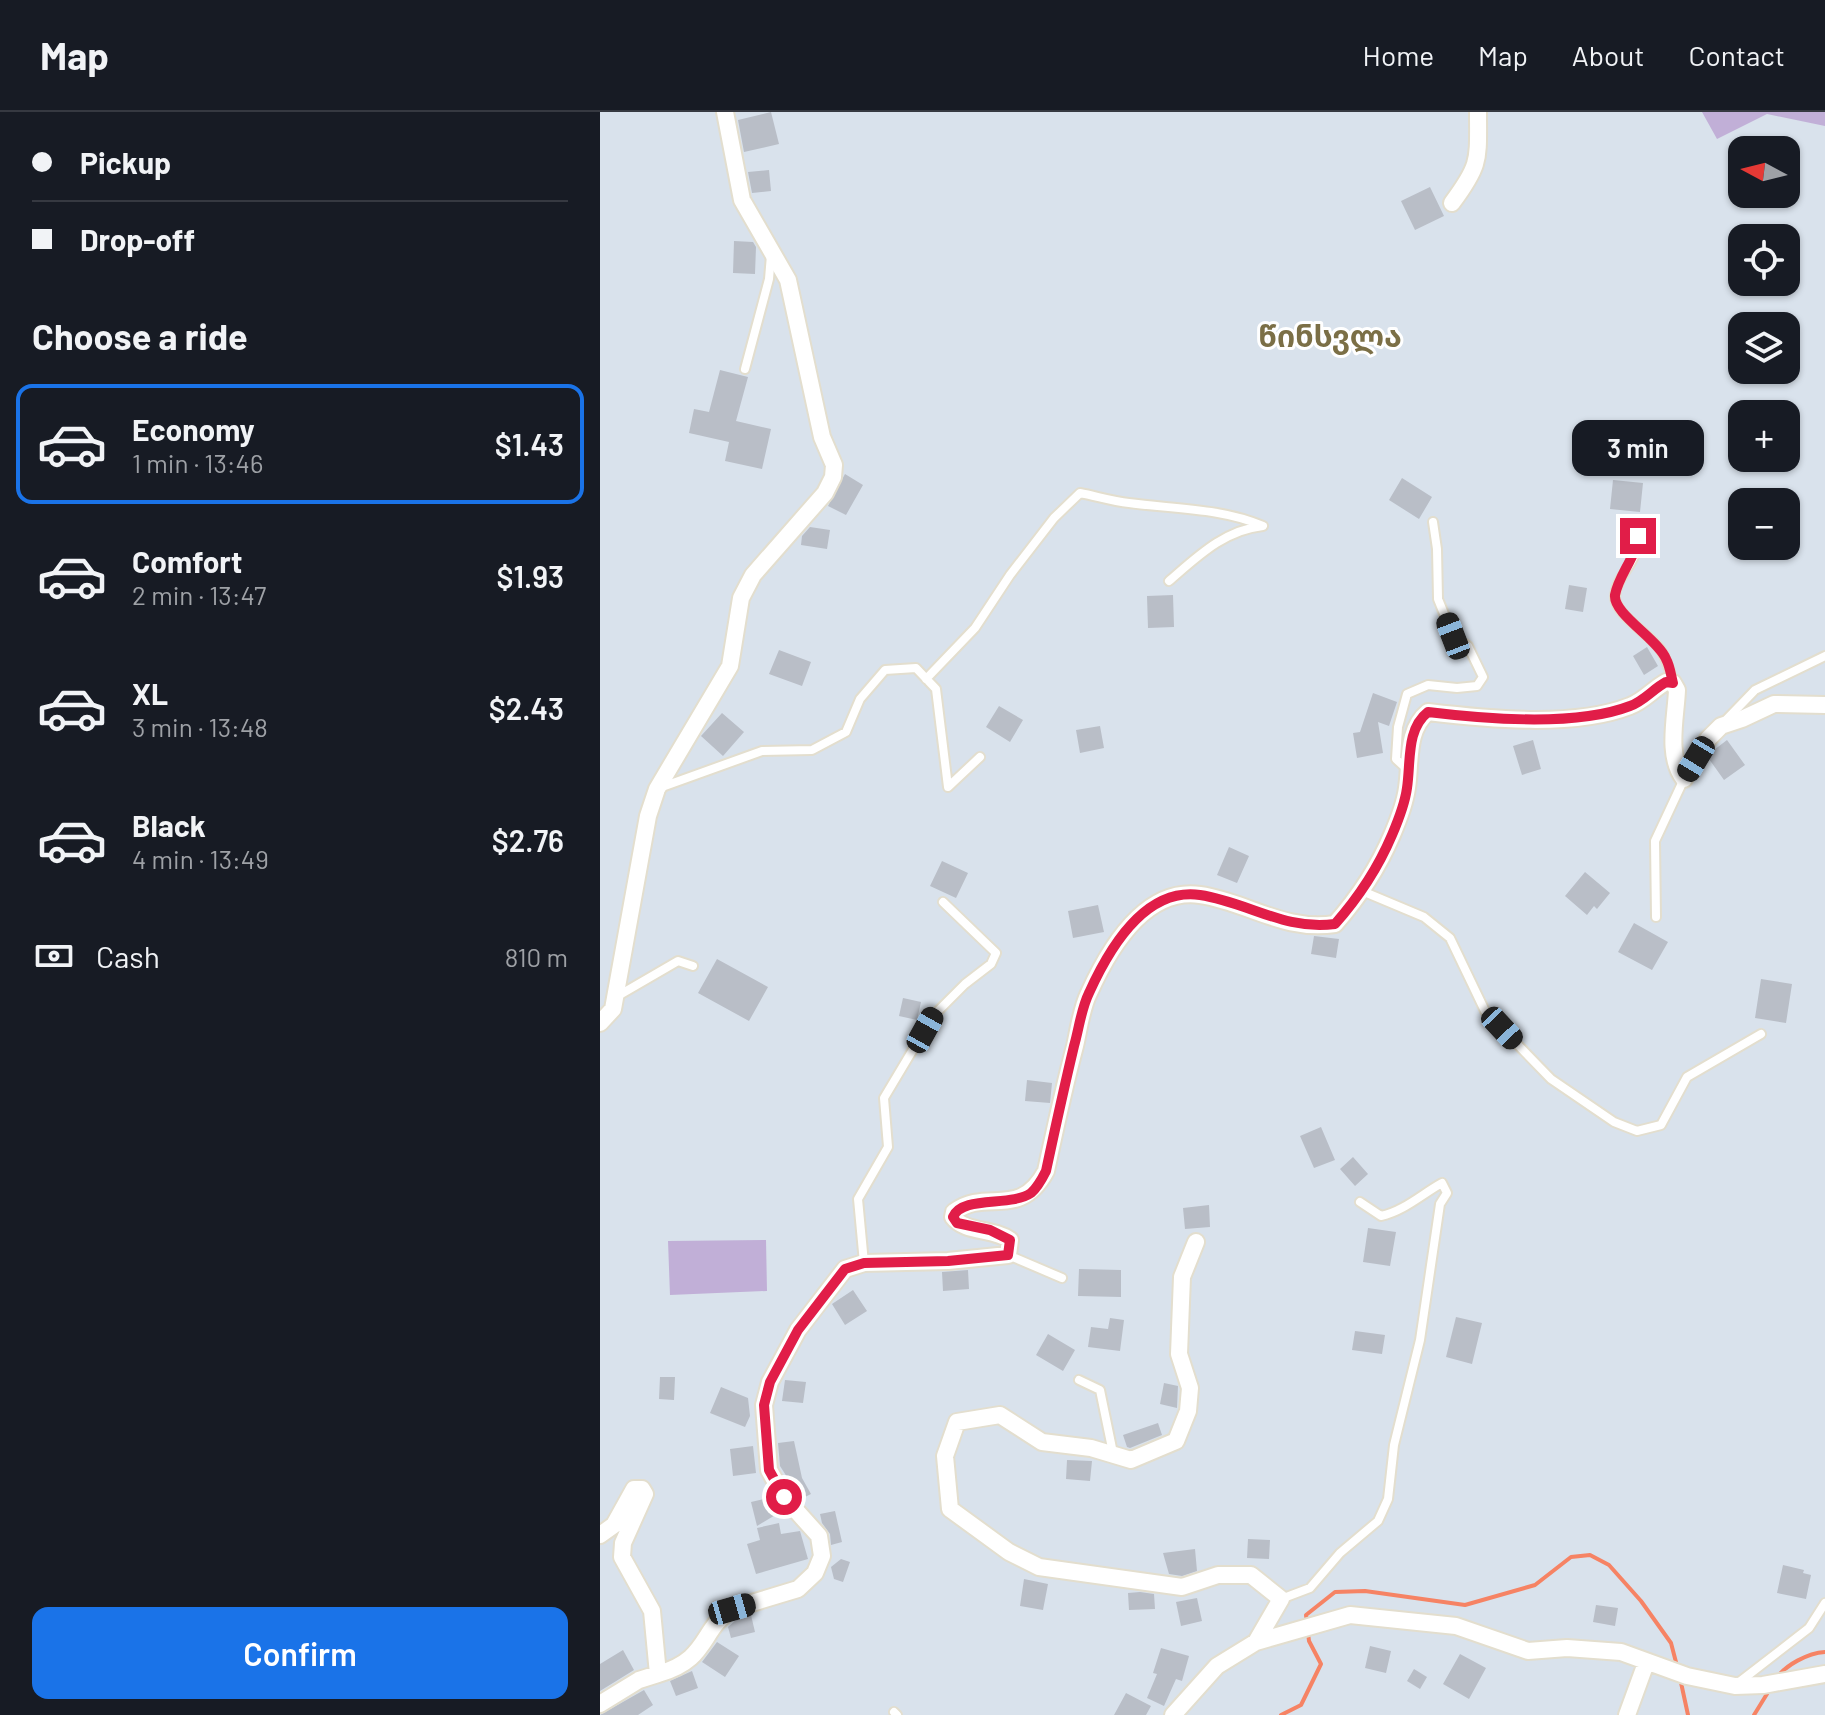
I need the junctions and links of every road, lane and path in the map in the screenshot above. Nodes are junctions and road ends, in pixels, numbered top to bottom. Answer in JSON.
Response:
{"nodes":[{"id":1,"x":725,"y":112,"type":"edge"},
{"id":2,"x":1478,"y":112,"type":"edge"},
{"id":3,"x":1452,"y":203,"type":"dead end"},
{"id":4,"x":771,"y":250,"type":"junction"},
{"id":5,"x":745,"y":369,"type":"dead end"},
{"id":6,"x":1433,"y":522,"type":"dead end"},
{"id":7,"x":1631,"y":524,"type":"dead end"},
{"id":8,"x":1169,"y":581,"type":"dead end"},
{"id":9,"x":1825,"y":656,"type":"edge"},
{"id":10,"x":926,"y":679,"type":"junction"},
{"id":11,"x":1673,"y":683,"type":"junction"},
{"id":12,"x":1825,"y":705,"type":"edge"},
{"id":13,"x":1721,"y":726,"type":"junction"},
{"id":14,"x":980,"y":757,"type":"dead end"},
{"id":15,"x":1409,"y":771,"type":"junction"},
{"id":16,"x":1684,"y":779,"type":"junction"},
{"id":17,"x":657,"y":789,"type":"junction"},
{"id":18,"x":1362,"y":891,"type":"junction"},
{"id":19,"x":943,"y":902,"type":"dead end"},
{"id":20,"x":1656,"y":917,"type":"dead end"},
{"id":21,"x":693,"y":966,"type":"dead end"},
{"id":22,"x":615,"y":997,"type":"junction"},
{"id":23,"x":600,"y":1023,"type":"edge"},
{"id":24,"x":1761,"y":1034,"type":"dead end"},
{"id":25,"x":1360,"y":1202,"type":"dead end"},
{"id":26,"x":1196,"y":1242,"type":"dead end"},
{"id":27,"x":1008,"y":1255,"type":"junction"},
{"id":28,"x":864,"y":1263,"type":"junction"},
{"id":29,"x":1062,"y":1278,"type":"dead end"},
{"id":30,"x":1079,"y":1380,"type":"dead end"},
{"id":31,"x":1113,"y":1454,"type":"junction"},
{"id":32,"x":600,"y":1535,"type":"edge"},
{"id":33,"x":1281,"y":1599,"type":"junction"},
{"id":34,"x":1825,"y":1603,"type":"edge"},
{"id":35,"x":1256,"y":1642,"type":"junction"},
{"id":36,"x":1646,"y":1663,"type":"junction"},
{"id":37,"x":658,"y":1674,"type":"junction"},
{"id":38,"x":1825,"y":1674,"type":"edge"},
{"id":39,"x":1735,"y":1686,"type":"junction"},
{"id":40,"x":600,"y":1704,"type":"edge"},
{"id":41,"x":1173,"y":1715,"type":"edge"},
{"id":42,"x":1627,"y":1715,"type":"edge"}],
"edges":[{"from":1,"to":4,"type":"street"},
{"from":2,"to":3,"type":"street"},
{"from":4,"to":5,"type":"lane"},
{"from":4,"to":17,"type":"street"},
{"from":6,"to":15,"type":"lane"},
{"from":7,"to":11,"type":"lane"},
{"from":8,"to":10,"type":"lane"},
{"from":9,"to":13,"type":"lane"},
{"from":10,"to":14,"type":"lane"},
{"from":10,"to":17,"type":"lane"},
{"from":11,"to":15,"type":"street"},
{"from":11,"to":16,"type":"street"},
{"from":12,"to":13,"type":"street"},
{"from":13,"to":16,"type":"street"},
{"from":15,"to":18,"type":"street"},
{"from":16,"to":20,"type":"lane"},
{"from":17,"to":22,"type":"street"},
{"from":18,"to":24,"type":"lane"},
{"from":18,"to":27,"type":"street"},
{"from":19,"to":28,"type":"lane"},
{"from":21,"to":22,"type":"lane"},
{"from":22,"to":23,"type":"street"},
{"from":25,"to":33,"type":"lane"},
{"from":26,"to":31,"type":"street"},
{"from":27,"to":28,"type":"street"},
{"from":27,"to":29,"type":"lane"},
{"from":28,"to":37,"type":"street"},
{"from":30,"to":31,"type":"lane"},
{"from":31,"to":33,"type":"street"},
{"from":32,"to":37,"type":"street"},
{"from":33,"to":35,"type":"street"},
{"from":34,"to":39,"type":"lane"},
{"from":35,"to":36,"type":"street"},
{"from":35,"to":41,"type":"street"},
{"from":36,"to":39,"type":"street"},
{"from":36,"to":42,"type":"street"},
{"from":37,"to":40,"type":"street"},
{"from":38,"to":39,"type":"street"}]}
